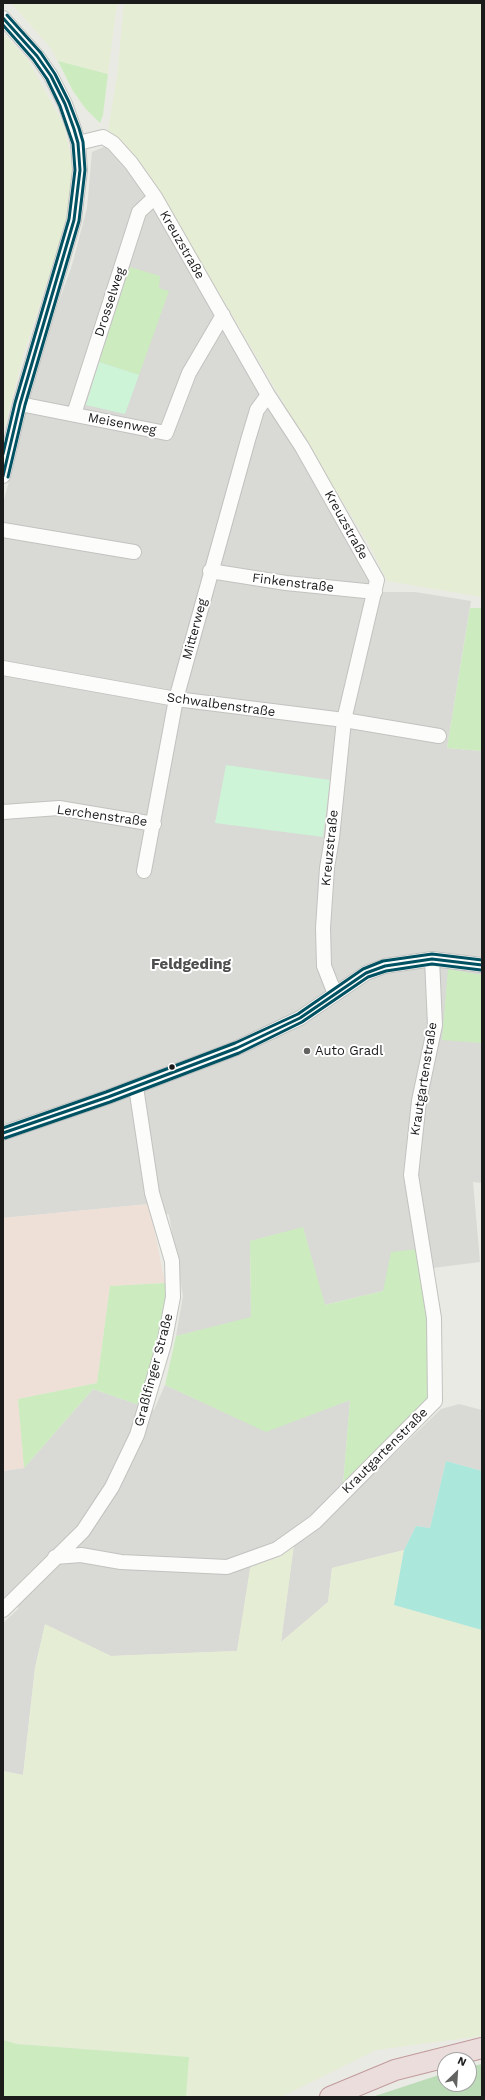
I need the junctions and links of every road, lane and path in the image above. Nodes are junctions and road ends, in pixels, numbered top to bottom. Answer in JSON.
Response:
{"nodes":[{"id":1,"x":3,"y":18,"type":"edge"},
{"id":2,"x":78,"y":143,"type":"junction"},
{"id":3,"x":155,"y":197,"type":"junction"},
{"id":4,"x":222,"y":315,"type":"junction"},
{"id":5,"x":268,"y":395,"type":"junction"},
{"id":6,"x":20,"y":404,"type":"junction"},
{"id":7,"x":74,"y":414,"type":"junction"},
{"id":8,"x":3,"y":476,"type":"edge"},
{"id":9,"x":3,"y":530,"type":"edge"},
{"id":10,"x":134,"y":552,"type":"dead end"},
{"id":11,"x":210,"y":571,"type":"junction"},
{"id":12,"x":375,"y":592,"type":"junction"},
{"id":13,"x":3,"y":668,"type":"edge"},
{"id":14,"x":176,"y":700,"type":"junction"},
{"id":15,"x":344,"y":720,"type":"junction"},
{"id":16,"x":439,"y":736,"type":"dead end"},
{"id":17,"x":3,"y":812,"type":"edge"},
{"id":18,"x":154,"y":824,"type":"junction"},
{"id":19,"x":144,"y":871,"type":"dead end"},
{"id":20,"x":432,"y":959,"type":"junction"},
{"id":21,"x":482,"y":965,"type":"edge"},
{"id":22,"x":335,"y":994,"type":"junction"},
{"id":23,"x":136,"y":1087,"type":"junction"},
{"id":24,"x":3,"y":1133,"type":"edge"},
{"id":25,"x":55,"y":1557,"type":"junction"},
{"id":26,"x":3,"y":1610,"type":"edge"},
{"id":27,"x":482,"y":2048,"type":"edge"},
{"id":28,"x":330,"y":2097,"type":"edge"}],
"edges":[{"from":1,"to":2,"type":"street"},
{"from":2,"to":3,"type":"street","name":"Kreuzstraße"},
{"from":2,"to":6,"type":"street"},
{"from":3,"to":4,"type":"street","name":"Kreuzstraße"},
{"from":3,"to":7,"type":"street","name":"Drosselweg"},
{"from":4,"to":5,"type":"street","name":"Kreuzstraße"},
{"from":4,"to":7,"type":"street","name":"Meisenweg"},
{"from":5,"to":11,"type":"street","name":"Mitterweg"},
{"from":5,"to":12,"type":"street","name":"Kreuzstraße"},
{"from":6,"to":7,"type":"street","name":"Meisenweg"},
{"from":6,"to":8,"type":"street"},
{"from":9,"to":10,"type":"street"},
{"from":11,"to":12,"type":"street","name":"Finkenstraße"},
{"from":11,"to":14,"type":"street","name":"Mitterweg"},
{"from":12,"to":15,"type":"street","name":"Kreuzstraße"},
{"from":13,"to":14,"type":"street","name":"Schwalbenstraße"},
{"from":14,"to":15,"type":"street","name":"Schwalbenstraße"},
{"from":14,"to":18,"type":"street","name":"Mitterweg"},
{"from":15,"to":16,"type":"street","name":"Schwalbenstraße"},
{"from":15,"to":22,"type":"street","name":"Kreuzstraße"},
{"from":17,"to":18,"type":"street","name":"Lerchenstraße"},
{"from":18,"to":19,"type":"street","name":"Mitterweg"},
{"from":20,"to":21,"type":"street"},
{"from":20,"to":22,"type":"street"},
{"from":20,"to":25,"type":"street","name":"Krautgartenstraße"},
{"from":22,"to":23,"type":"street"},
{"from":23,"to":24,"type":"street"},
{"from":23,"to":25,"type":"street","name":"Graßlfinger Straße"},
{"from":25,"to":26,"type":"street","name":"Graßlfinger Straße"},
{"from":27,"to":28,"type":"highway"}]}
